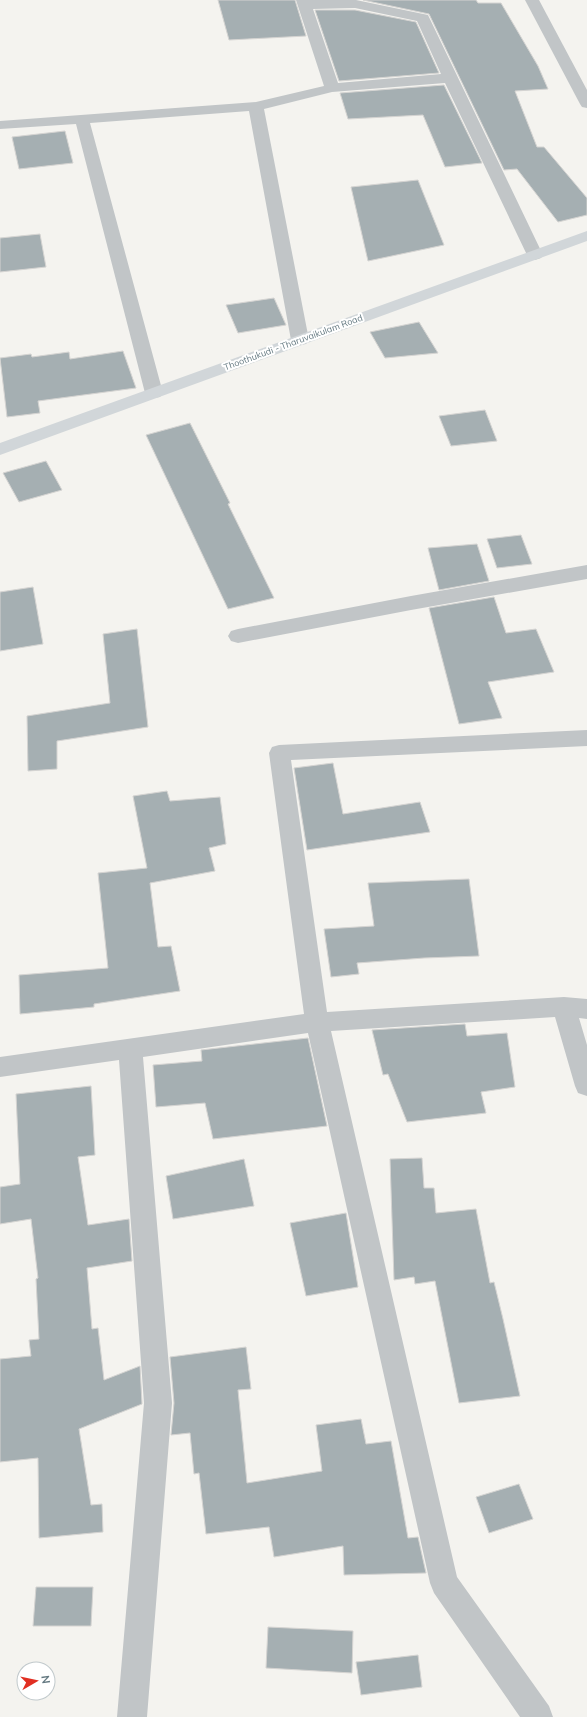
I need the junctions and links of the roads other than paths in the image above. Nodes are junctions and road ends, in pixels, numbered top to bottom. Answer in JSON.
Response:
{"nodes":[{"id":1,"x":532,"y":0,"type":"edge"},
{"id":2,"x":304,"y":2,"type":"edge"},
{"id":3,"x":450,"y":78,"type":"junction"},
{"id":4,"x":332,"y":88,"type":"junction"},
{"id":5,"x":587,"y":104,"type":"edge"},
{"id":6,"x":256,"y":106,"type":"junction"},
{"id":7,"x":82,"y":119,"type":"junction"},
{"id":8,"x":0,"y":125,"type":"edge"},
{"id":9,"x":587,"y":236,"type":"edge"},
{"id":10,"x":535,"y":255,"type":"junction"},
{"id":11,"x":300,"y":340,"type":"junction"},
{"id":12,"x":154,"y":393,"type":"junction"},
{"id":13,"x":0,"y":449,"type":"edge"},
{"id":14,"x":587,"y":572,"type":"edge"},
{"id":15,"x":238,"y":636,"type":"dead end"},
{"id":16,"x":587,"y":738,"type":"edge"},
{"id":17,"x":564,"y":1007,"type":"junction"},
{"id":18,"x":587,"y":1009,"type":"edge"},
{"id":19,"x":317,"y":1022,"type":"junction"},
{"id":20,"x":130,"y":1048,"type":"junction"},
{"id":21,"x":0,"y":1067,"type":"edge"},
{"id":22,"x":587,"y":1086,"type":"edge"},
{"id":23,"x":132,"y":1717,"type":"edge"},
{"id":24,"x":538,"y":1717,"type":"edge"}],
"edges":[{"from":1,"to":5,"type":"street"},
{"from":2,"to":3,"type":"street"},
{"from":2,"to":4,"type":"street"},
{"from":3,"to":4,"type":"street"},
{"from":3,"to":10,"type":"street"},
{"from":4,"to":6,"type":"street"},
{"from":6,"to":7,"type":"street"},
{"from":6,"to":11,"type":"street"},
{"from":7,"to":8,"type":"street"},
{"from":7,"to":12,"type":"street"},
{"from":9,"to":10,"type":"main road","name":"Thoothukudi - Tharuvaikulam Road"},
{"from":10,"to":11,"type":"main road","name":"Thoothukudi - Tharuvaikulam Road"},
{"from":11,"to":12,"type":"main road","name":"Thoothukudi - Tharuvaikulam Road"},
{"from":12,"to":13,"type":"main road","name":"Thoothukudi - Tharuvaikulam Road"},
{"from":14,"to":15,"type":"street"},
{"from":16,"to":19,"type":"street"},
{"from":17,"to":18,"type":"street"},
{"from":17,"to":19,"type":"street"},
{"from":17,"to":22,"type":"street"},
{"from":19,"to":20,"type":"street"},
{"from":19,"to":24,"type":"street"},
{"from":20,"to":21,"type":"street"},
{"from":20,"to":23,"type":"street"}]}
